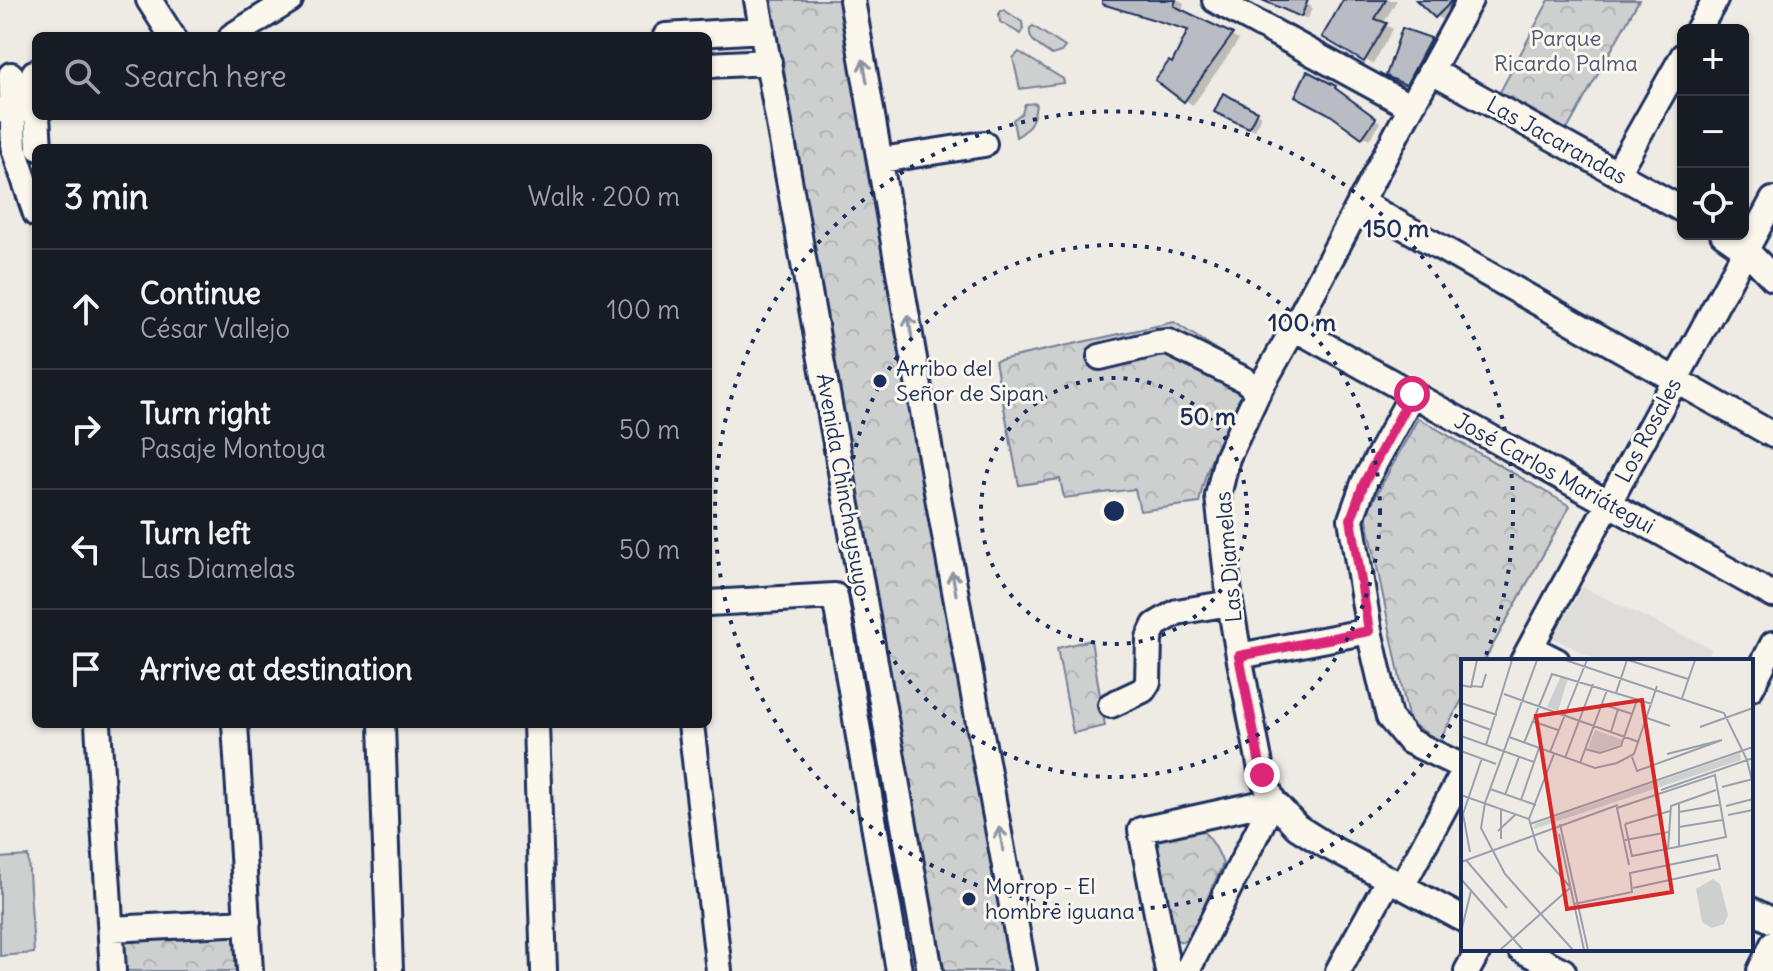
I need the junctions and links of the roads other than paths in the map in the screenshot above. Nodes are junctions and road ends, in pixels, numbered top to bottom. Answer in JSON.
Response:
{"nodes":[{"id":1,"x":149,"y":0,"type":"edge"},
{"id":2,"x":290,"y":0,"type":"edge"},
{"id":3,"x":757,"y":0,"type":"edge"},
{"id":4,"x":852,"y":0,"type":"edge"},
{"id":5,"x":1215,"y":0,"type":"edge"},
{"id":6,"x":1470,"y":0,"type":"edge"},
{"id":7,"x":1715,"y":0,"type":"edge"},
{"id":8,"x":1701,"y":24,"type":"edge"},
{"id":9,"x":763,"y":30,"type":"junction"},
{"id":10,"x":169,"y":32,"type":"edge"},
{"id":11,"x":238,"y":32,"type":"edge"},
{"id":12,"x":712,"y":33,"type":"edge"},
{"id":13,"x":769,"y":62,"type":"junction"},
{"id":14,"x":712,"y":65,"type":"edge"},
{"id":15,"x":1677,"y":67,"type":"edge"},
{"id":16,"x":1432,"y":71,"type":"junction"},
{"id":17,"x":20,"y":74,"type":"edge"},
{"id":18,"x":32,"y":94,"type":"edge"},
{"id":19,"x":1411,"y":107,"type":"junction"},
{"id":20,"x":16,"y":109,"type":"edge"},
{"id":21,"x":37,"y":120,"type":"edge"},
{"id":22,"x":39,"y":144,"type":"edge"},
{"id":23,"x":984,"y":144,"type":"dead end"},
{"id":24,"x":881,"y":160,"type":"junction"},
{"id":25,"x":1617,"y":173,"type":"junction"},
{"id":26,"x":1773,"y":200,"type":"edge"},
{"id":27,"x":32,"y":202,"type":"edge"},
{"id":28,"x":1360,"y":202,"type":"junction"},
{"id":29,"x":1677,"y":207,"type":"edge"},
{"id":30,"x":1732,"y":240,"type":"edge"},
{"id":31,"x":1746,"y":250,"type":"junction"},
{"id":32,"x":1773,"y":278,"type":"edge"},
{"id":33,"x":1294,"y":328,"type":"junction"},
{"id":34,"x":1100,"y":357,"type":"dead end"},
{"id":35,"x":1675,"y":380,"type":"junction"},
{"id":36,"x":1258,"y":392,"type":"junction"},
{"id":37,"x":1412,"y":394,"type":"junction"},
{"id":38,"x":1773,"y":435,"type":"edge"},
{"id":39,"x":1609,"y":503,"type":"junction"},
{"id":40,"x":1773,"y":595,"type":"edge"},
{"id":41,"x":712,"y":603,"type":"edge"},
{"id":42,"x":1230,"y":603,"type":"junction"},
{"id":43,"x":1369,"y":631,"type":"junction"},
{"id":44,"x":1773,"y":644,"type":"edge"},
{"id":45,"x":1527,"y":654,"type":"edge"},
{"id":46,"x":1239,"y":656,"type":"junction"},
{"id":47,"x":1548,"y":659,"type":"edge"},
{"id":48,"x":1753,"y":684,"type":"edge"},
{"id":49,"x":1111,"y":705,"type":"dead end"},
{"id":50,"x":98,"y":728,"type":"edge"},
{"id":51,"x":235,"y":728,"type":"edge"},
{"id":52,"x":382,"y":728,"type":"edge"},
{"id":53,"x":536,"y":728,"type":"edge"},
{"id":54,"x":691,"y":728,"type":"edge"},
{"id":55,"x":1461,"y":769,"type":"edge"},
{"id":56,"x":1461,"y":773,"type":"edge"},
{"id":57,"x":1273,"y":801,"type":"junction"},
{"id":58,"x":1395,"y":883,"type":"junction"},
{"id":59,"x":1753,"y":911,"type":"edge"},
{"id":60,"x":1461,"y":918,"type":"edge"},
{"id":61,"x":1773,"y":921,"type":"edge"},
{"id":62,"x":248,"y":922,"type":"junction"},
{"id":63,"x":111,"y":929,"type":"junction"},
{"id":64,"x":1773,"y":944,"type":"edge"},
{"id":65,"x":1478,"y":951,"type":"edge"},
{"id":66,"x":1524,"y":951,"type":"edge"},
{"id":67,"x":113,"y":971,"type":"edge"},
{"id":68,"x":250,"y":971,"type":"edge"},
{"id":69,"x":390,"y":971,"type":"edge"},
{"id":70,"x":544,"y":971,"type":"edge"},
{"id":71,"x":719,"y":971,"type":"edge"},
{"id":72,"x":899,"y":971,"type":"edge"},
{"id":73,"x":930,"y":971,"type":"edge"},
{"id":74,"x":1024,"y":971,"type":"edge"},
{"id":75,"x":1168,"y":971,"type":"edge"},
{"id":76,"x":1187,"y":971,"type":"edge"},
{"id":77,"x":1338,"y":971,"type":"edge"},
{"id":78,"x":1467,"y":971,"type":"edge"},
{"id":79,"x":1563,"y":971,"type":"edge"},
{"id":80,"x":1760,"y":971,"type":"edge"}],
"edges":[{"from":1,"to":10,"type":"street"},
{"from":2,"to":11,"type":"street"},
{"from":3,"to":9,"type":"street","name":"Avenida Chinchaysuyo"},
{"from":24,"to":4,"type":"street","one_way":true},
{"from":5,"to":19,"type":"street"},
{"from":6,"to":16,"type":"street","name":"Las Diamelas"},
{"from":7,"to":8,"type":"street"},
{"from":9,"to":12,"type":"street"},
{"from":9,"to":13,"type":"street","name":"Avenida Chinchaysuyo"},
{"from":13,"to":14,"type":"street"},
{"from":13,"to":73,"type":"street","name":"Avenida Chinchaysuyo"},
{"from":15,"to":25,"type":"street"},
{"from":16,"to":19,"type":"street","name":"Las Diamelas"},
{"from":16,"to":25,"type":"street","name":"Las Jacarandas"},
{"from":17,"to":18,"type":"street"},
{"from":17,"to":20,"type":"street"},
{"from":19,"to":28,"type":"street","name":"Las Diamelas"},
{"from":20,"to":27,"type":"street"},
{"from":21,"to":22,"type":"street"},
{"from":23,"to":24,"type":"street"},
{"from":74,"to":24,"type":"street","one_way":true},
{"from":25,"to":29,"type":"street","name":"Las Jacarandas"},
{"from":26,"to":31,"type":"street","name":"Los Rosales"},
{"from":28,"to":33,"type":"street","name":"Las Diamelas"},
{"from":28,"to":35,"type":"street"},
{"from":30,"to":31,"type":"street"},
{"from":31,"to":32,"type":"street"},
{"from":31,"to":35,"type":"street","name":"Los Rosales"},
{"from":33,"to":36,"type":"street","name":"Las Diamelas"},
{"from":33,"to":37,"type":"street","name":"José Carlos Mariátegui"},
{"from":34,"to":36,"type":"street"},
{"from":35,"to":38,"type":"street"},
{"from":35,"to":39,"type":"street","name":"Los Rosales"},
{"from":36,"to":42,"type":"street","name":"Las Diamelas"},
{"from":37,"to":39,"type":"street","name":"José Carlos Mariátegui"},
{"from":37,"to":43,"type":"street"},
{"from":39,"to":40,"type":"street","name":"José Carlos Mariátegui"},
{"from":39,"to":45,"type":"street","name":"Los Rosales"},
{"from":41,"to":72,"type":"street"},
{"from":42,"to":46,"type":"street","name":"Las Diamelas"},
{"from":42,"to":49,"type":"street"},
{"from":43,"to":46,"type":"street"},
{"from":43,"to":55,"type":"street"},
{"from":44,"to":48,"type":"street"},
{"from":45,"to":47,"type":"street"},
{"from":46,"to":57,"type":"street","name":"Las Diamelas"},
{"from":50,"to":63,"type":"street"},
{"from":51,"to":62,"type":"street"},
{"from":52,"to":69,"type":"street"},
{"from":53,"to":70,"type":"street"},
{"from":54,"to":71,"type":"street"},
{"from":56,"to":58,"type":"street"},
{"from":57,"to":58,"type":"street","name":"Las Diamelas"},
{"from":57,"to":75,"type":"street"},
{"from":57,"to":76,"type":"street"},
{"from":58,"to":60,"type":"street","name":"Las Diamelas"},
{"from":58,"to":77,"type":"street"},
{"from":59,"to":61,"type":"street"},
{"from":62,"to":63,"type":"street"},
{"from":62,"to":68,"type":"street"},
{"from":63,"to":67,"type":"street"},
{"from":64,"to":80,"type":"street"},
{"from":65,"to":78,"type":"street"},
{"from":66,"to":79,"type":"street"}]}
